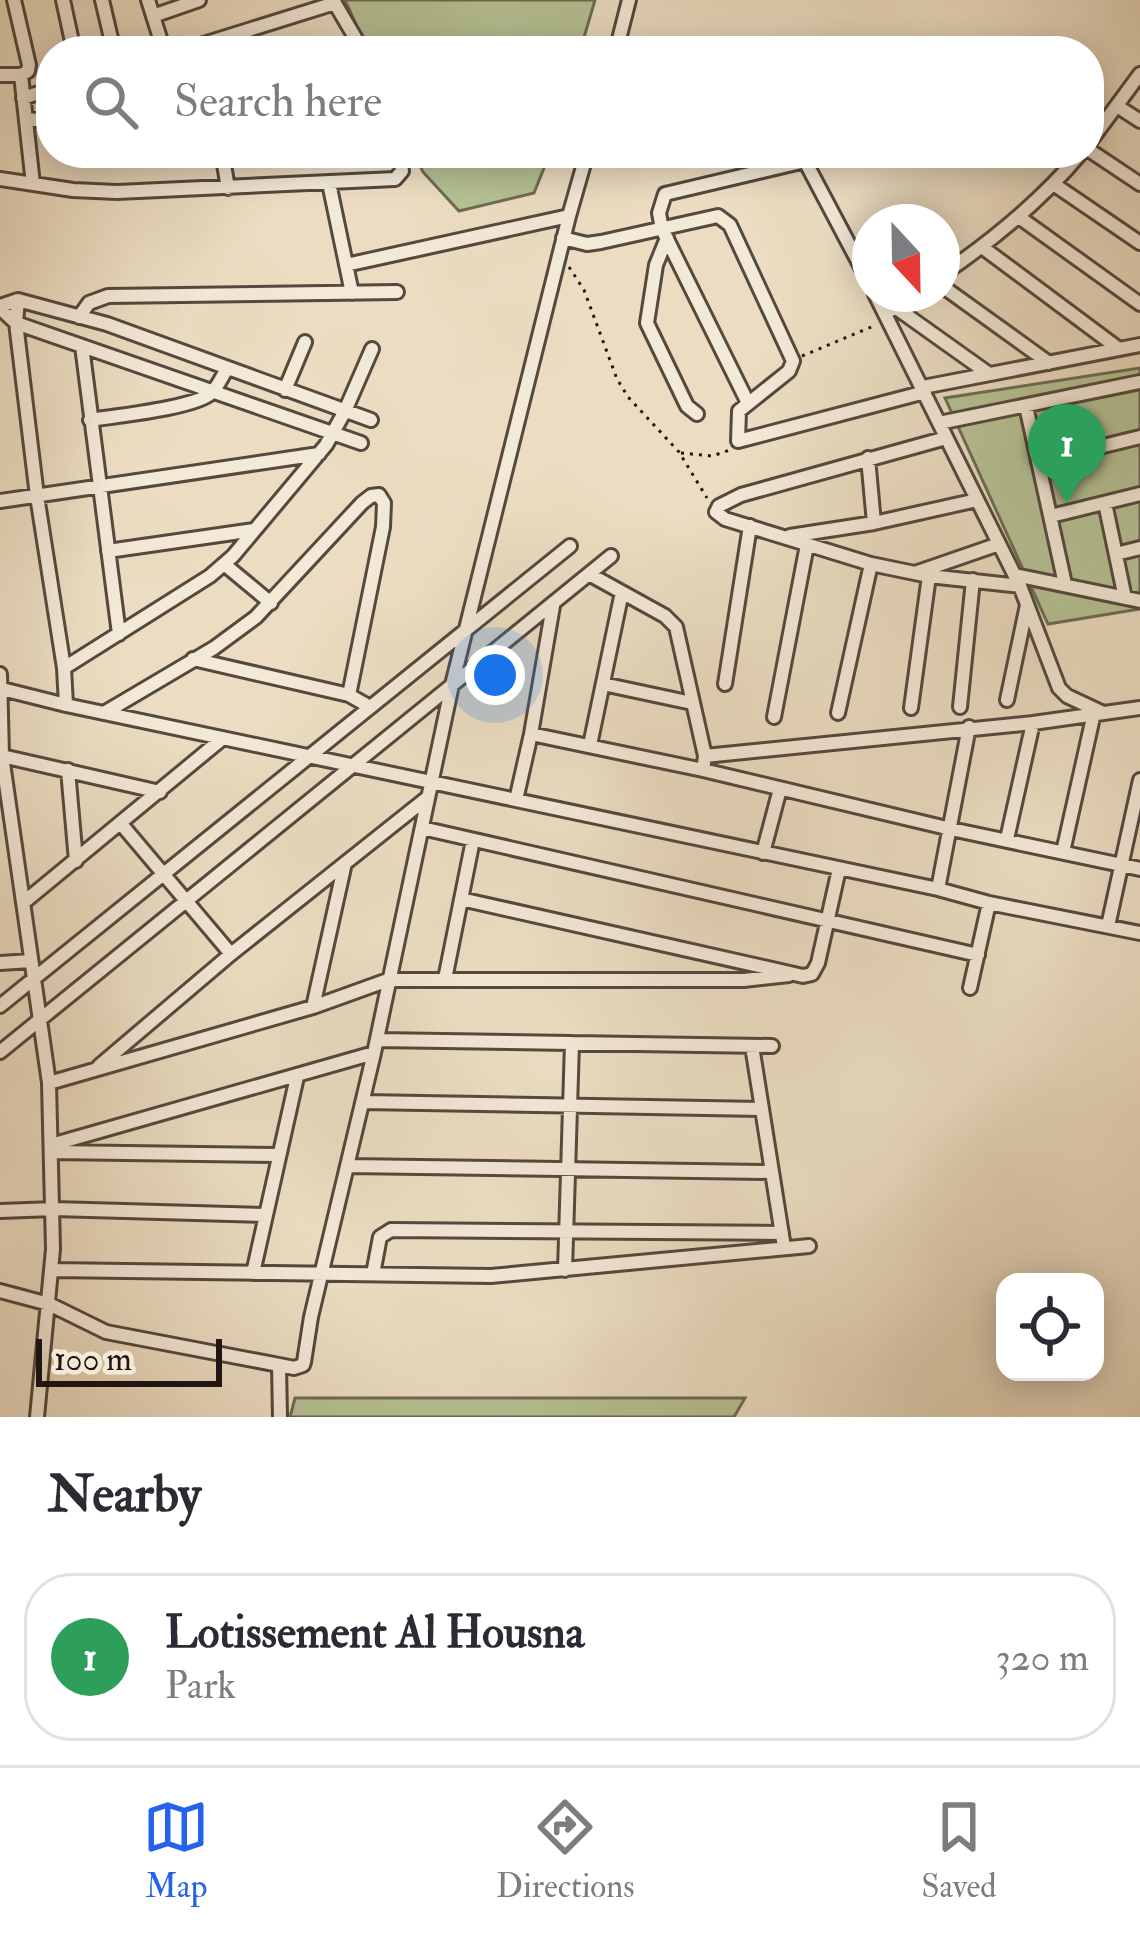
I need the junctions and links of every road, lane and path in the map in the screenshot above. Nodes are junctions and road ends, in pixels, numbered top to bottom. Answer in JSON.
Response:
{"nodes":[{"id":1,"x":14,"y":0,"type":"edge"},
{"id":2,"x":64,"y":0,"type":"edge"},
{"id":3,"x":102,"y":0,"type":"edge"},
{"id":4,"x":148,"y":0,"type":"edge"},
{"id":5,"x":199,"y":0,"type":"edge"},
{"id":6,"x":629,"y":0,"type":"edge"},
{"id":7,"x":334,"y":2,"type":"edge"},
{"id":8,"x":153,"y":16,"type":"junction"},
{"id":9,"x":71,"y":36,"type":"edge"},
{"id":10,"x":110,"y":36,"type":"edge"},
{"id":11,"x":159,"y":36,"type":"edge"},
{"id":12,"x":228,"y":36,"type":"edge"},
{"id":13,"x":354,"y":36,"type":"edge"},
{"id":14,"x":620,"y":36,"type":"edge"},
{"id":15,"x":1140,"y":74,"type":"edge"},
{"id":16,"x":0,"y":75,"type":"edge"},
{"id":17,"x":21,"y":75,"type":"junction"},
{"id":18,"x":36,"y":94,"type":"edge"},
{"id":19,"x":23,"y":98,"type":"junction"},
{"id":20,"x":1117,"y":106,"type":"junction"},
{"id":21,"x":26,"y":119,"type":"junction"},
{"id":22,"x":36,"y":120,"type":"edge"},
{"id":23,"x":1140,"y":121,"type":"edge"},
{"id":24,"x":1104,"y":124,"type":"edge"},
{"id":25,"x":1104,"y":160,"type":"edge"},
{"id":26,"x":225,"y":168,"type":"edge"},
{"id":27,"x":402,"y":168,"type":"edge"},
{"id":28,"x":582,"y":168,"type":"edge"},
{"id":29,"x":772,"y":168,"type":"edge"},
{"id":30,"x":809,"y":168,"type":"edge"},
{"id":31,"x":1069,"y":168,"type":"edge"},
{"id":32,"x":0,"y":179,"type":"edge"},
{"id":33,"x":329,"y":183,"type":"junction"},
{"id":34,"x":33,"y":184,"type":"junction"},
{"id":35,"x":1140,"y":184,"type":"edge"},
{"id":36,"x":1055,"y":185,"type":"junction"},
{"id":37,"x":228,"y":188,"type":"junction"},
{"id":38,"x":568,"y":216,"type":"junction"},
{"id":39,"x":1019,"y":217,"type":"junction"},
{"id":40,"x":665,"y":234,"type":"junction"},
{"id":41,"x":563,"y":238,"type":"junction"},
{"id":42,"x":1140,"y":243,"type":"edge"},
{"id":43,"x":982,"y":247,"type":"junction"},
{"id":44,"x":852,"y":250,"type":"edge"},
{"id":45,"x":559,"y":257,"type":"junction"},
{"id":46,"x":960,"y":262,"type":"edge"},
{"id":47,"x":346,"y":266,"type":"junction"},
{"id":48,"x":397,"y":292,"type":"dead end"},
{"id":49,"x":352,"y":293,"type":"junction"},
{"id":50,"x":960,"y":299,"type":"edge"},
{"id":51,"x":18,"y":300,"type":"junction"},
{"id":52,"x":1140,"y":304,"type":"edge"},
{"id":53,"x":0,"y":307,"type":"edge"},
{"id":54,"x":890,"y":313,"type":"junction"},
{"id":55,"x":79,"y":316,"type":"junction"},
{"id":56,"x":16,"y":322,"type":"junction"},
{"id":57,"x":107,"y":324,"type":"junction"},
{"id":58,"x":305,"y":342,"type":"dead end"},
{"id":59,"x":1140,"y":345,"type":"edge"},
{"id":60,"x":88,"y":348,"type":"junction"},
{"id":61,"x":371,"y":349,"type":"dead end"},
{"id":62,"x":1119,"y":349,"type":"junction"},
{"id":63,"x":793,"y":359,"type":"junction"},
{"id":64,"x":1049,"y":363,"type":"junction"},
{"id":65,"x":227,"y":369,"type":"junction"},
{"id":66,"x":989,"y":374,"type":"junction"},
{"id":67,"x":1140,"y":382,"type":"edge"},
{"id":68,"x":285,"y":390,"type":"junction"},
{"id":69,"x":924,"y":390,"type":"junction"},
{"id":70,"x":213,"y":392,"type":"junction"},
{"id":71,"x":748,"y":403,"type":"junction"},
{"id":72,"x":1026,"y":406,"type":"junction"},
{"id":73,"x":345,"y":411,"type":"junction"},
{"id":74,"x":698,"y":415,"type":"dead end"},
{"id":75,"x":90,"y":420,"type":"junction"},
{"id":76,"x":371,"y":420,"type":"dead end"},
{"id":77,"x":939,"y":423,"type":"junction"},
{"id":78,"x":333,"y":433,"type":"junction"},
{"id":79,"x":1140,"y":437,"type":"edge"},
{"id":80,"x":946,"y":438,"type":"junction"},
{"id":81,"x":738,"y":441,"type":"junction"},
{"id":82,"x":361,"y":442,"type":"dead end"},
{"id":83,"x":679,"y":452,"type":"junction"},
{"id":84,"x":320,"y":454,"type":"junction"},
{"id":85,"x":868,"y":458,"type":"junction"},
{"id":86,"x":1038,"y":462,"type":"junction"},
{"id":87,"x":99,"y":487,"type":"junction"},
{"id":88,"x":1140,"y":494,"type":"edge"},
{"id":89,"x":37,"y":496,"type":"junction"},
{"id":90,"x":977,"y":500,"type":"junction"},
{"id":91,"x":0,"y":501,"type":"edge"},
{"id":92,"x":1105,"y":503,"type":"junction"},
{"id":93,"x":716,"y":512,"type":"junction"},
{"id":94,"x":1051,"y":516,"type":"junction"},
{"id":95,"x":874,"y":523,"type":"junction"},
{"id":96,"x":750,"y":526,"type":"junction"},
{"id":97,"x":254,"y":530,"type":"junction"},
{"id":98,"x":785,"y":536,"type":"junction"},
{"id":99,"x":999,"y":544,"type":"junction"},
{"id":100,"x":807,"y":545,"type":"junction"},
{"id":101,"x":570,"y":546,"type":"dead end"},
{"id":102,"x":1140,"y":548,"type":"edge"},
{"id":103,"x":108,"y":551,"type":"junction"},
{"id":104,"x":1116,"y":554,"type":"junction"},
{"id":105,"x":611,"y":556,"type":"dead end"},
{"id":106,"x":224,"y":564,"type":"junction"},
{"id":107,"x":871,"y":564,"type":"junction"},
{"id":108,"x":589,"y":574,"type":"junction"},
{"id":109,"x":922,"y":574,"type":"junction"},
{"id":110,"x":973,"y":580,"type":"junction"},
{"id":111,"x":1017,"y":580,"type":"junction"},
{"id":112,"x":1065,"y":584,"type":"junction"},
{"id":113,"x":622,"y":592,"type":"junction"},
{"id":114,"x":1125,"y":598,"type":"junction"},
{"id":115,"x":1140,"y":602,"type":"edge"},
{"id":116,"x":272,"y":603,"type":"junction"},
{"id":117,"x":553,"y":604,"type":"junction"},
{"id":118,"x":1028,"y":604,"type":"junction"},
{"id":119,"x":465,"y":632,"type":"junction"},
{"id":120,"x":119,"y":634,"type":"junction"},
{"id":121,"x":193,"y":659,"type":"junction"},
{"id":122,"x":64,"y":668,"type":"junction"},
{"id":123,"x":1,"y":681,"type":"edge"},
{"id":124,"x":603,"y":684,"type":"junction"},
{"id":125,"x":725,"y":684,"type":"dead end"},
{"id":126,"x":452,"y":685,"type":"junction"},
{"id":127,"x":349,"y":695,"type":"junction"},
{"id":128,"x":1007,"y":700,"type":"dead end"},
{"id":129,"x":692,"y":703,"type":"junction"},
{"id":130,"x":66,"y":705,"type":"junction"},
{"id":131,"x":370,"y":707,"type":"junction"},
{"id":132,"x":960,"y":707,"type":"dead end"},
{"id":133,"x":911,"y":708,"type":"dead end"},
{"id":134,"x":1140,"y":708,"type":"edge"},
{"id":135,"x":838,"y":712,"type":"dead end"},
{"id":136,"x":1097,"y":712,"type":"junction"},
{"id":137,"x":104,"y":713,"type":"junction"},
{"id":138,"x":774,"y":717,"type":"dead end"},
{"id":139,"x":1033,"y":723,"type":"junction"},
{"id":140,"x":969,"y":728,"type":"junction"},
{"id":141,"x":531,"y":734,"type":"junction"},
{"id":142,"x":223,"y":738,"type":"junction"},
{"id":143,"x":590,"y":745,"type":"junction"},
{"id":144,"x":2,"y":756,"type":"edge"},
{"id":145,"x":311,"y":756,"type":"junction"},
{"id":146,"x":704,"y":763,"type":"junction"},
{"id":147,"x":357,"y":764,"type":"junction"},
{"id":148,"x":68,"y":770,"type":"junction"},
{"id":149,"x":1140,"y":780,"type":"edge"},
{"id":150,"x":780,"y":789,"type":"junction"},
{"id":151,"x":430,"y":790,"type":"junction"},
{"id":152,"x":160,"y":792,"type":"junction"},
{"id":153,"x":516,"y":800,"type":"junction"},
{"id":154,"x":1137,"y":809,"type":"edge"},
{"id":155,"x":122,"y":825,"type":"junction"},
{"id":156,"x":422,"y":828,"type":"junction"},
{"id":157,"x":951,"y":829,"type":"junction"},
{"id":158,"x":1006,"y":839,"type":"junction"},
{"id":159,"x":473,"y":840,"type":"junction"},
{"id":160,"x":1064,"y":852,"type":"junction"},
{"id":161,"x":763,"y":853,"type":"junction"},
{"id":162,"x":76,"y":860,"type":"junction"},
{"id":163,"x":345,"y":863,"type":"junction"},
{"id":164,"x":1123,"y":864,"type":"junction"},
{"id":165,"x":839,"y":869,"type":"junction"},
{"id":166,"x":1140,"y":869,"type":"edge"},
{"id":167,"x":165,"y":874,"type":"junction"},
{"id":168,"x":938,"y":889,"type":"junction"},
{"id":169,"x":460,"y":899,"type":"junction"},
{"id":170,"x":187,"y":902,"type":"junction"},
{"id":171,"x":989,"y":903,"type":"junction"},
{"id":172,"x":23,"y":904,"type":"junction"},
{"id":173,"x":827,"y":918,"type":"junction"},
{"id":174,"x":1108,"y":926,"type":"junction"},
{"id":175,"x":1140,"y":933,"type":"edge"},
{"id":176,"x":231,"y":954,"type":"junction"},
{"id":177,"x":978,"y":955,"type":"junction"},
{"id":178,"x":31,"y":961,"type":"junction"},
{"id":179,"x":0,"y":962,"type":"edge"},
{"id":180,"x":790,"y":975,"type":"junction"},
{"id":181,"x":445,"y":979,"type":"junction"},
{"id":182,"x":34,"y":980,"type":"junction"},
{"id":183,"x":388,"y":980,"type":"junction"},
{"id":184,"x":970,"y":988,"type":"dead end"},
{"id":185,"x":0,"y":1006,"type":"edge"},
{"id":186,"x":313,"y":1007,"type":"junction"},
{"id":187,"x":41,"y":1019,"type":"junction"},
{"id":188,"x":572,"y":1043,"type":"junction"},
{"id":189,"x":752,"y":1046,"type":"junction"},
{"id":190,"x":772,"y":1046,"type":"dead end"},
{"id":191,"x":376,"y":1047,"type":"junction"},
{"id":192,"x":0,"y":1052,"type":"edge"},
{"id":193,"x":92,"y":1072,"type":"junction"},
{"id":194,"x":297,"y":1077,"type":"junction"},
{"id":195,"x":49,"y":1083,"type":"junction"},
{"id":196,"x":363,"y":1102,"type":"junction"},
{"id":197,"x":570,"y":1106,"type":"junction"},
{"id":198,"x":762,"y":1109,"type":"junction"},
{"id":199,"x":51,"y":1149,"type":"junction"},
{"id":200,"x":279,"y":1155,"type":"junction"},
{"id":201,"x":347,"y":1166,"type":"junction"},
{"id":202,"x":568,"y":1169,"type":"junction"},
{"id":203,"x":772,"y":1172,"type":"junction"},
{"id":204,"x":54,"y":1210,"type":"junction"},
{"id":205,"x":0,"y":1211,"type":"edge"},
{"id":206,"x":265,"y":1215,"type":"junction"},
{"id":207,"x":566,"y":1233,"type":"junction"},
{"id":208,"x":719,"y":1233,"type":"junction"},
{"id":209,"x":783,"y":1241,"type":"junction"},
{"id":210,"x":809,"y":1246,"type":"dead end"},
{"id":211,"x":721,"y":1254,"type":"junction"},
{"id":212,"x":52,"y":1270,"type":"junction"},
{"id":213,"x":566,"y":1270,"type":"junction"},
{"id":214,"x":253,"y":1273,"type":"junction"},
{"id":215,"x":322,"y":1273,"type":"junction"},
{"id":216,"x":373,"y":1274,"type":"junction"},
{"id":217,"x":0,"y":1291,"type":"edge"},
{"id":218,"x":50,"y":1304,"type":"junction"},
{"id":219,"x":279,"y":1365,"type":"junction"},
{"id":220,"x":37,"y":1417,"type":"edge"},
{"id":221,"x":280,"y":1417,"type":"edge"}],
"edges":[{"from":1,"to":17,"type":"street"},
{"from":2,"to":9,"type":"street"},
{"from":3,"to":10,"type":"street"},
{"from":4,"to":8,"type":"street"},
{"from":5,"to":8,"type":"street"},
{"from":6,"to":14,"type":"street"},
{"from":7,"to":12,"type":"street"},
{"from":7,"to":13,"type":"street"},
{"from":8,"to":11,"type":"street"},
{"from":15,"to":20,"type":"street"},
{"from":16,"to":17,"type":"street"},
{"from":17,"to":19,"type":"street"},
{"from":18,"to":19,"type":"street"},
{"from":19,"to":21,"type":"street"},
{"from":20,"to":23,"type":"street"},
{"from":20,"to":24,"type":"street"},
{"from":21,"to":22,"type":"street"},
{"from":21,"to":34,"type":"street"},
{"from":25,"to":35,"type":"street"},
{"from":26,"to":37,"type":"street"},
{"from":27,"to":33,"type":"street"},
{"from":28,"to":38,"type":"street"},
{"from":29,"to":40,"type":"street"},
{"from":30,"to":44,"type":"street"},
{"from":31,"to":36,"type":"street"},
{"from":32,"to":34,"type":"street"},
{"from":33,"to":37,"type":"street"},
{"from":33,"to":47,"type":"street"},
{"from":34,"to":37,"type":"street"},
{"from":36,"to":39,"type":"street"},
{"from":36,"to":42,"type":"street"},
{"from":38,"to":41,"type":"street"},
{"from":38,"to":47,"type":"street"},
{"from":39,"to":43,"type":"street"},
{"from":39,"to":52,"type":"street"},
{"from":40,"to":41,"type":"street"},
{"from":40,"to":63,"type":"street"},
{"from":40,"to":71,"type":"street"},
{"from":40,"to":74,"type":"street"},
{"from":41,"to":45,"type":"street"},
{"from":43,"to":46,"type":"street"},
{"from":43,"to":62,"type":"street"},
{"from":45,"to":83,"type":"path"},
{"from":45,"to":119,"type":"street"},
{"from":47,"to":49,"type":"street"},
{"from":48,"to":49,"type":"street"},
{"from":49,"to":55,"type":"street"},
{"from":50,"to":64,"type":"street"},
{"from":51,"to":53,"type":"street"},
{"from":51,"to":55,"type":"street"},
{"from":51,"to":56,"type":"street"},
{"from":53,"to":56,"type":"street"},
{"from":54,"to":63,"type":"path"},
{"from":54,"to":66,"type":"street"},
{"from":54,"to":69,"type":"street"},
{"from":55,"to":57,"type":"street"},
{"from":56,"to":60,"type":"street"},
{"from":56,"to":89,"type":"street"},
{"from":57,"to":60,"type":"street"},
{"from":57,"to":65,"type":"street"},
{"from":58,"to":68,"type":"street"},
{"from":59,"to":62,"type":"street"},
{"from":60,"to":70,"type":"street"},
{"from":60,"to":75,"type":"street"},
{"from":61,"to":73,"type":"street"},
{"from":62,"to":64,"type":"street"},
{"from":63,"to":71,"type":"street"},
{"from":64,"to":66,"type":"street"},
{"from":65,"to":68,"type":"street"},
{"from":65,"to":70,"type":"street"},
{"from":66,"to":69,"type":"street"},
{"from":67,"to":72,"type":"street"},
{"from":68,"to":73,"type":"street"},
{"from":69,"to":77,"type":"street"},
{"from":69,"to":81,"type":"street"},
{"from":70,"to":75,"type":"street"},
{"from":70,"to":78,"type":"street"},
{"from":71,"to":81,"type":"street"},
{"from":72,"to":77,"type":"street"},
{"from":72,"to":86,"type":"street"},
{"from":73,"to":76,"type":"street"},
{"from":73,"to":78,"type":"street"},
{"from":75,"to":87,"type":"street"},
{"from":77,"to":80,"type":"street"},
{"from":78,"to":82,"type":"street"},
{"from":78,"to":84,"type":"street"},
{"from":79,"to":86,"type":"street"},
{"from":80,"to":85,"type":"street"},
{"from":80,"to":90,"type":"street"},
{"from":81,"to":83,"type":"path"},
{"from":83,"to":93,"type":"path"},
{"from":84,"to":87,"type":"street"},
{"from":84,"to":97,"type":"street"},
{"from":85,"to":93,"type":"street"},
{"from":85,"to":95,"type":"street"},
{"from":86,"to":94,"type":"street"},
{"from":87,"to":89,"type":"street"},
{"from":87,"to":103,"type":"street"},
{"from":88,"to":92,"type":"street"},
{"from":89,"to":91,"type":"street"},
{"from":89,"to":122,"type":"street"},
{"from":90,"to":95,"type":"street"},
{"from":90,"to":99,"type":"street"},
{"from":92,"to":94,"type":"street"},
{"from":92,"to":104,"type":"street"},
{"from":93,"to":96,"type":"street"},
{"from":94,"to":112,"type":"street"},
{"from":95,"to":98,"type":"street"},
{"from":96,"to":98,"type":"street"},
{"from":96,"to":125,"type":"street"},
{"from":97,"to":103,"type":"street"},
{"from":97,"to":106,"type":"street"},
{"from":98,"to":100,"type":"street"},
{"from":99,"to":109,"type":"street"},
{"from":99,"to":111,"type":"street"},
{"from":100,"to":107,"type":"street"},
{"from":100,"to":138,"type":"street"},
{"from":101,"to":119,"type":"street"},
{"from":102,"to":104,"type":"street"},
{"from":103,"to":120,"type":"street"},
{"from":104,"to":114,"type":"street"},
{"from":105,"to":108,"type":"street"},
{"from":106,"to":116,"type":"street"},
{"from":106,"to":120,"type":"street"},
{"from":107,"to":109,"type":"street"},
{"from":107,"to":135,"type":"street"},
{"from":108,"to":113,"type":"street"},
{"from":108,"to":117,"type":"street"},
{"from":109,"to":110,"type":"street"},
{"from":109,"to":133,"type":"street"},
{"from":110,"to":111,"type":"street"},
{"from":110,"to":132,"type":"street"},
{"from":111,"to":112,"type":"street"},
{"from":111,"to":118,"type":"street"},
{"from":112,"to":114,"type":"street"},
{"from":113,"to":124,"type":"street"},
{"from":113,"to":129,"type":"street"},
{"from":114,"to":115,"type":"street"},
{"from":116,"to":121,"type":"street"},
{"from":116,"to":127,"type":"street"},
{"from":117,"to":126,"type":"street"},
{"from":117,"to":141,"type":"street"},
{"from":118,"to":128,"type":"street"},
{"from":118,"to":136,"type":"street"},
{"from":119,"to":126,"type":"street"},
{"from":119,"to":131,"type":"street"},
{"from":120,"to":122,"type":"street"},
{"from":121,"to":127,"type":"street"},
{"from":121,"to":137,"type":"street"},
{"from":122,"to":130,"type":"street"},
{"from":123,"to":130,"type":"street"},
{"from":123,"to":144,"type":"street"},
{"from":124,"to":129,"type":"street"},
{"from":124,"to":143,"type":"street"},
{"from":126,"to":147,"type":"street"},
{"from":126,"to":151,"type":"street"},
{"from":127,"to":131,"type":"street"},
{"from":129,"to":146,"type":"street"},
{"from":130,"to":137,"type":"street"},
{"from":131,"to":145,"type":"street"},
{"from":134,"to":136,"type":"street"},
{"from":136,"to":139,"type":"street"},
{"from":136,"to":160,"type":"street"},
{"from":137,"to":142,"type":"street"},
{"from":139,"to":140,"type":"street"},
{"from":139,"to":158,"type":"street"},
{"from":140,"to":146,"type":"street"},
{"from":140,"to":157,"type":"street"},
{"from":141,"to":143,"type":"street"},
{"from":141,"to":153,"type":"street"},
{"from":142,"to":145,"type":"street"},
{"from":142,"to":152,"type":"street"},
{"from":143,"to":146,"type":"street"},
{"from":144,"to":148,"type":"street"},
{"from":144,"to":172,"type":"street"},
{"from":145,"to":147,"type":"street"},
{"from":145,"to":167,"type":"street"},
{"from":146,"to":150,"type":"street"},
{"from":147,"to":151,"type":"street"},
{"from":147,"to":170,"type":"street"},
{"from":148,"to":152,"type":"street"},
{"from":148,"to":162,"type":"street"},
{"from":149,"to":154,"type":"street"},
{"from":150,"to":157,"type":"street"},
{"from":150,"to":161,"type":"street"},
{"from":151,"to":153,"type":"street"},
{"from":151,"to":156,"type":"street"},
{"from":151,"to":163,"type":"street"},
{"from":152,"to":155,"type":"street"},
{"from":153,"to":161,"type":"street"},
{"from":154,"to":164,"type":"street"},
{"from":155,"to":162,"type":"street"},
{"from":155,"to":167,"type":"street"},
{"from":156,"to":159,"type":"street"},
{"from":156,"to":183,"type":"street"},
{"from":157,"to":158,"type":"street"},
{"from":157,"to":168,"type":"street"},
{"from":158,"to":160,"type":"street"},
{"from":159,"to":169,"type":"street"},
{"from":159,"to":173,"type":"street"},
{"from":160,"to":164,"type":"street"},
{"from":161,"to":165,"type":"street"},
{"from":162,"to":172,"type":"street"},
{"from":163,"to":176,"type":"street"},
{"from":163,"to":186,"type":"street"},
{"from":164,"to":166,"type":"street"},
{"from":164,"to":174,"type":"street"},
{"from":165,"to":168,"type":"street"},
{"from":165,"to":173,"type":"street"},
{"from":167,"to":170,"type":"street"},
{"from":167,"to":182,"type":"street"},
{"from":168,"to":171,"type":"street"},
{"from":169,"to":180,"type":"street"},
{"from":169,"to":181,"type":"street"},
{"from":170,"to":176,"type":"street"},
{"from":170,"to":187,"type":"street"},
{"from":171,"to":174,"type":"street"},
{"from":171,"to":177,"type":"street"},
{"from":172,"to":178,"type":"street"},
{"from":173,"to":177,"type":"street"},
{"from":173,"to":180,"type":"street"},
{"from":174,"to":175,"type":"street"},
{"from":176,"to":193,"type":"street"},
{"from":177,"to":184,"type":"street"},
{"from":178,"to":179,"type":"street"},
{"from":178,"to":182,"type":"street"},
{"from":180,"to":181,"type":"street"},
{"from":181,"to":183,"type":"street"},
{"from":182,"to":185,"type":"street"},
{"from":182,"to":187,"type":"street"},
{"from":183,"to":186,"type":"street"},
{"from":183,"to":191,"type":"street"},
{"from":186,"to":193,"type":"street"},
{"from":187,"to":192,"type":"street"},
{"from":187,"to":195,"type":"street"},
{"from":188,"to":189,"type":"street"},
{"from":188,"to":191,"type":"street"},
{"from":188,"to":197,"type":"street"},
{"from":189,"to":190,"type":"street"},
{"from":189,"to":198,"type":"street"},
{"from":191,"to":194,"type":"street"},
{"from":191,"to":196,"type":"street"},
{"from":193,"to":195,"type":"street"},
{"from":194,"to":199,"type":"street"},
{"from":194,"to":200,"type":"street"},
{"from":195,"to":199,"type":"street"},
{"from":196,"to":197,"type":"street"},
{"from":196,"to":201,"type":"street"},
{"from":197,"to":198,"type":"street"},
{"from":197,"to":202,"type":"street"},
{"from":198,"to":203,"type":"street"},
{"from":199,"to":200,"type":"street"},
{"from":199,"to":204,"type":"street"},
{"from":200,"to":206,"type":"street"},
{"from":201,"to":202,"type":"street"},
{"from":201,"to":215,"type":"street"},
{"from":202,"to":203,"type":"street"},
{"from":202,"to":207,"type":"street"},
{"from":203,"to":209,"type":"street"},
{"from":204,"to":205,"type":"street"},
{"from":204,"to":206,"type":"street"},
{"from":204,"to":212,"type":"street"},
{"from":206,"to":214,"type":"street"},
{"from":207,"to":208,"type":"street"},
{"from":207,"to":213,"type":"street"},
{"from":207,"to":216,"type":"street"},
{"from":208,"to":209,"type":"street"},
{"from":208,"to":211,"type":"street"},
{"from":209,"to":210,"type":"street"},
{"from":209,"to":211,"type":"street"},
{"from":211,"to":213,"type":"street"},
{"from":212,"to":214,"type":"street"},
{"from":212,"to":218,"type":"street"},
{"from":213,"to":216,"type":"street"},
{"from":214,"to":215,"type":"street"},
{"from":215,"to":216,"type":"street"},
{"from":215,"to":219,"type":"street"},
{"from":217,"to":218,"type":"street"},
{"from":218,"to":219,"type":"street"},
{"from":218,"to":220,"type":"street"},
{"from":219,"to":221,"type":"street"}]}
